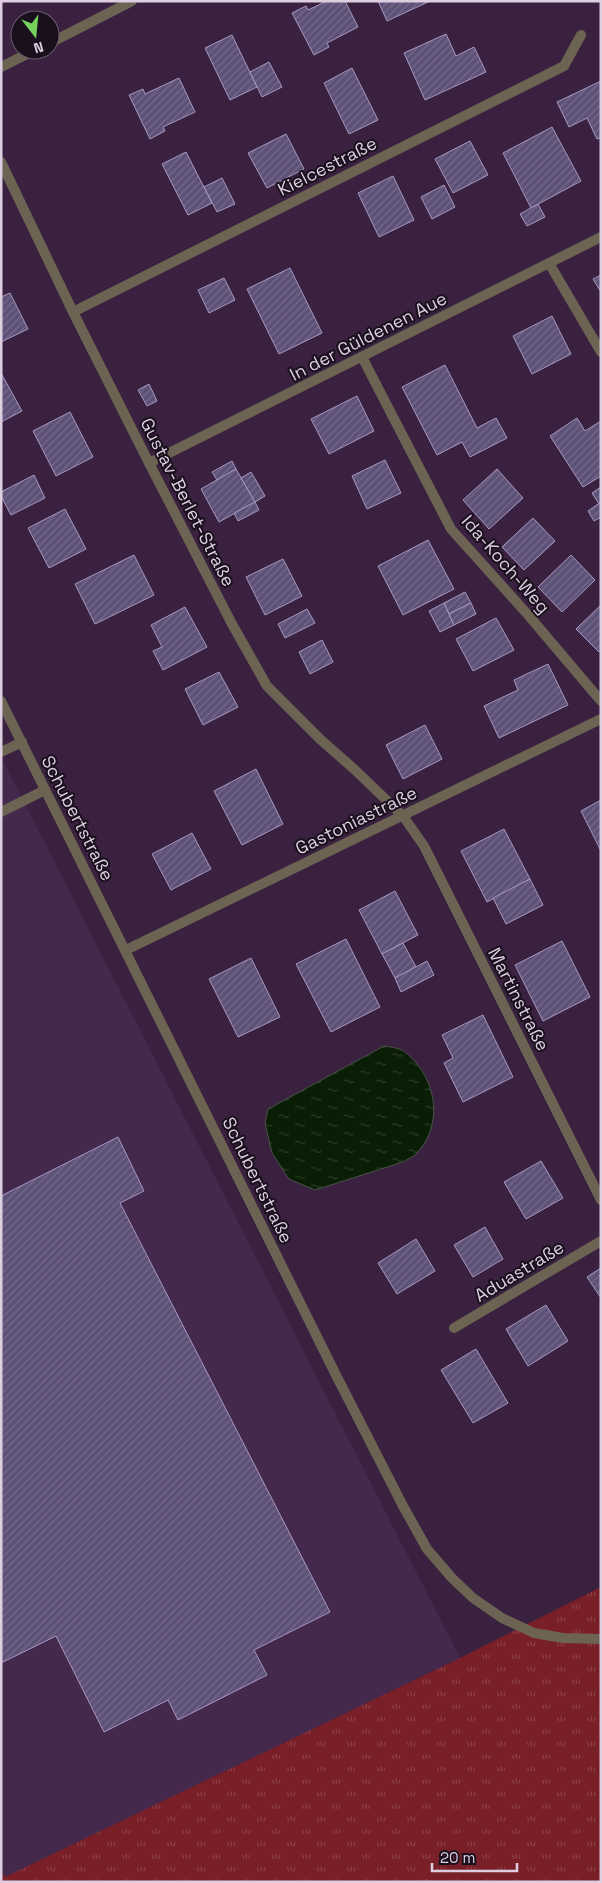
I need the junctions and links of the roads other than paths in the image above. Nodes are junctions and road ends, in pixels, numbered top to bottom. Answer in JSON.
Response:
{"nodes":[{"id":1,"x":132,"y":1,"type":"edge"},
{"id":2,"x":581,"y":35,"type":"dead end"},
{"id":3,"x":60,"y":37,"type":"edge"},
{"id":4,"x":15,"y":60,"type":"edge"},
{"id":5,"x":1,"y":67,"type":"edge"},
{"id":6,"x":1,"y":162,"type":"edge"},
{"id":7,"x":601,"y":237,"type":"edge"},
{"id":8,"x":549,"y":263,"type":"junction"},
{"id":9,"x":73,"y":312,"type":"junction"},
{"id":10,"x":601,"y":352,"type":"edge"},
{"id":11,"x":362,"y":357,"type":"junction"},
{"id":12,"x":149,"y":463,"type":"junction"},
{"id":13,"x":1,"y":701,"type":"edge"},
{"id":14,"x":601,"y":701,"type":"edge"},
{"id":15,"x":601,"y":718,"type":"edge"},
{"id":16,"x":22,"y":742,"type":"junction"},
{"id":17,"x":1,"y":752,"type":"edge"},
{"id":18,"x":46,"y":790,"type":"junction"},
{"id":19,"x":1,"y":812,"type":"edge"},
{"id":20,"x":403,"y":816,"type":"junction"},
{"id":21,"x":126,"y":950,"type":"junction"},
{"id":22,"x":601,"y":1200,"type":"edge"},
{"id":23,"x":601,"y":1242,"type":"edge"},
{"id":24,"x":454,"y":1328,"type":"dead end"},
{"id":25,"x":601,"y":1639,"type":"edge"}],
"edges":[{"from":1,"to":3,"type":"street"},
{"from":2,"to":9,"type":"street","name":"Kielcestraße"},
{"from":4,"to":5,"type":"street"},
{"from":6,"to":9,"type":"street","name":"Gustav-Berlet-Straße"},
{"from":7,"to":8,"type":"street","name":"In der Güldenen Aue"},
{"from":8,"to":10,"type":"street"},
{"from":8,"to":11,"type":"street","name":"In der Güldenen Aue"},
{"from":9,"to":12,"type":"street","name":"Gustav-Berlet-Straße"},
{"from":11,"to":12,"type":"street","name":"In der Güldenen Aue"},
{"from":11,"to":14,"type":"street","name":"Ida-Koch-Weg"},
{"from":12,"to":20,"type":"street","name":"Gustav-Berlet-Straße"},
{"from":13,"to":16,"type":"street","name":"Schubertstraße"},
{"from":15,"to":20,"type":"street","name":"Gastoniastraße"},
{"from":16,"to":17,"type":"street"},
{"from":16,"to":18,"type":"street","name":"Schubertstraße"},
{"from":18,"to":19,"type":"street"},
{"from":18,"to":21,"type":"street","name":"Schubertstraße"},
{"from":20,"to":21,"type":"street","name":"Gastoniastraße"},
{"from":20,"to":22,"type":"street","name":"Martinstraße"},
{"from":21,"to":25,"type":"street","name":"Schubertstraße"},
{"from":23,"to":24,"type":"street","name":"Aduastraße"}]}
